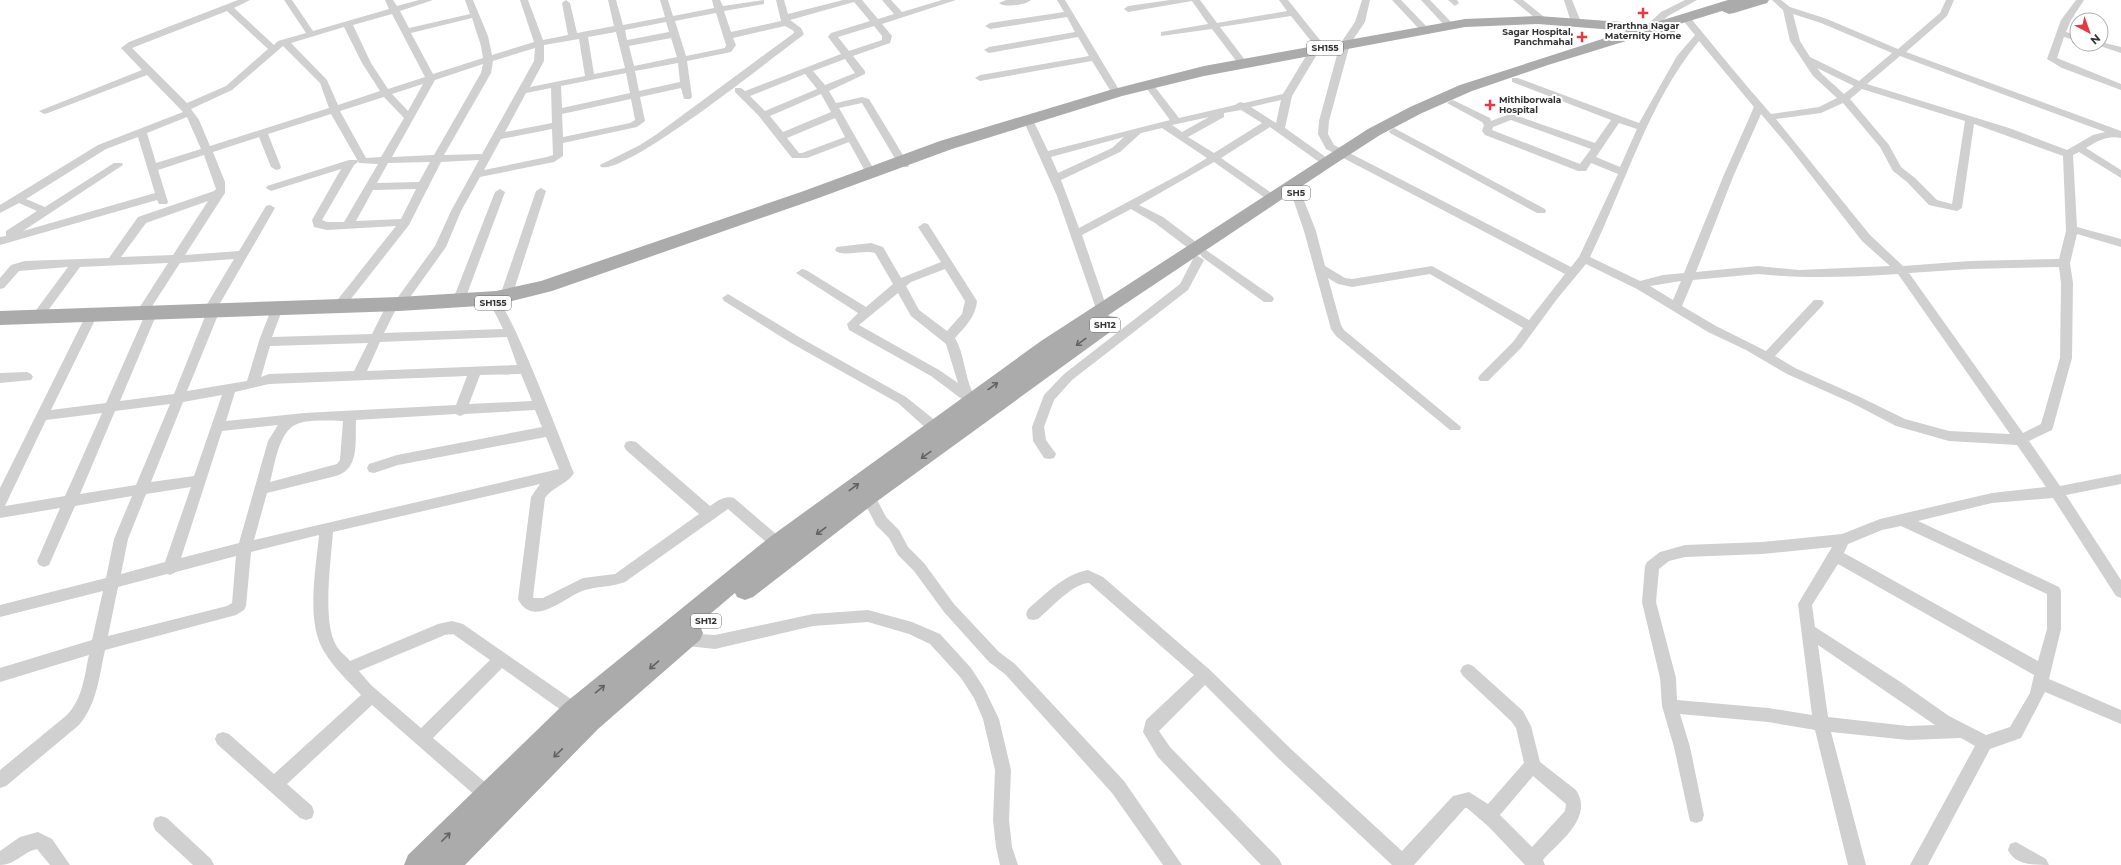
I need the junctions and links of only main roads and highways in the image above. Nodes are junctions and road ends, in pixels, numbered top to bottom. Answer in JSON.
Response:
{"nodes":[{"id":1,"x":1743,"y":0,"type":"edge"},
{"id":2,"x":1762,"y":0,"type":"edge"},
{"id":3,"x":1689,"y":20,"type":"junction"},
{"id":4,"x":1654,"y":30,"type":"junction"},
{"id":5,"x":1345,"y":47,"type":"junction"},
{"id":6,"x":1316,"y":52,"type":"junction"},
{"id":7,"x":989,"y":134,"type":"junction"},
{"id":8,"x":1344,"y":156,"type":"junction"},
{"id":9,"x":903,"y":163,"type":"junction"},
{"id":10,"x":1200,"y":254,"type":"junction"},
{"id":11,"x":1147,"y":295,"type":"joint"},
{"id":12,"x":501,"y":300,"type":"junction"},
{"id":13,"x":395,"y":307,"type":"junction"},
{"id":14,"x":366,"y":308,"type":"junction"},
{"id":15,"x":210,"y":313,"type":"junction"},
{"id":16,"x":145,"y":316,"type":"junction"},
{"id":17,"x":0,"y":318,"type":"edge"},
{"id":18,"x":1104,"y":318,"type":"junction"},
{"id":19,"x":0,"y":325,"type":"edge"},
{"id":20,"x":979,"y":403,"type":"junction"},
{"id":21,"x":941,"y":433,"type":"junction"},
{"id":22,"x":581,"y":716,"type":"junction"},
{"id":23,"x":495,"y":802,"type":"junction"},
{"id":24,"x":418,"y":865,"type":"edge"},
{"id":25,"x":446,"y":865,"type":"edge"}],
"edges":[{"from":1,"to":3,"type":"main road"},
{"from":2,"to":3,"type":"main road","number":"SH5"},
{"from":3,"to":4,"type":"main road","number":"SH5"},
{"from":4,"to":5,"type":"main road","number":"SH155"},
{"from":4,"to":5,"type":"main road","number":"SH155"},
{"from":4,"to":8,"type":"main road","number":"SH5"},
{"from":4,"to":8,"type":"main road"},
{"from":5,"to":6,"type":"main road","number":"SH155"},
{"from":6,"to":7,"type":"main road","number":"SH155"},
{"from":6,"to":7,"type":"main road","number":"SH155"},
{"from":7,"to":9,"type":"main road","number":"SH155"},
{"from":8,"to":10,"type":"main road","number":"SH5"},
{"from":8,"to":10,"type":"main road"},
{"from":9,"to":12,"type":"main road","number":"SH155"},
{"from":9,"to":12,"type":"main road","number":"SH155"},
{"from":10,"to":11,"type":"main road","number":"SH5"},
{"from":10,"to":18,"type":"main road"},
{"from":11,"to":18,"type":"main road","number":"SH12"},
{"from":12,"to":13,"type":"main road","number":"SH155"},
{"from":12,"to":13,"type":"main road","number":"SH155"},
{"from":13,"to":14,"type":"main road","number":"SH155"},
{"from":14,"to":15,"type":"main road","number":"SH155"},
{"from":14,"to":15,"type":"main road","number":"SH155"},
{"from":15,"to":16,"type":"main road","number":"SH155"},
{"from":16,"to":17,"type":"main road","number":"SH155"},
{"from":16,"to":19,"type":"main road","number":"SH155"},
{"from":18,"to":20,"type":"main road","number":"SH12","one_way":true},
{"from":20,"to":18,"type":"main road","one_way":true},
{"from":20,"to":21,"type":"main road","number":"SH12"},
{"from":21,"to":22,"type":"main road","number":"SH12","one_way":true},
{"from":22,"to":21,"type":"main road","one_way":true},
{"from":22,"to":23,"type":"main road"},
{"from":24,"to":23,"type":"main road","one_way":true},
{"from":23,"to":25,"type":"main road"}]}
